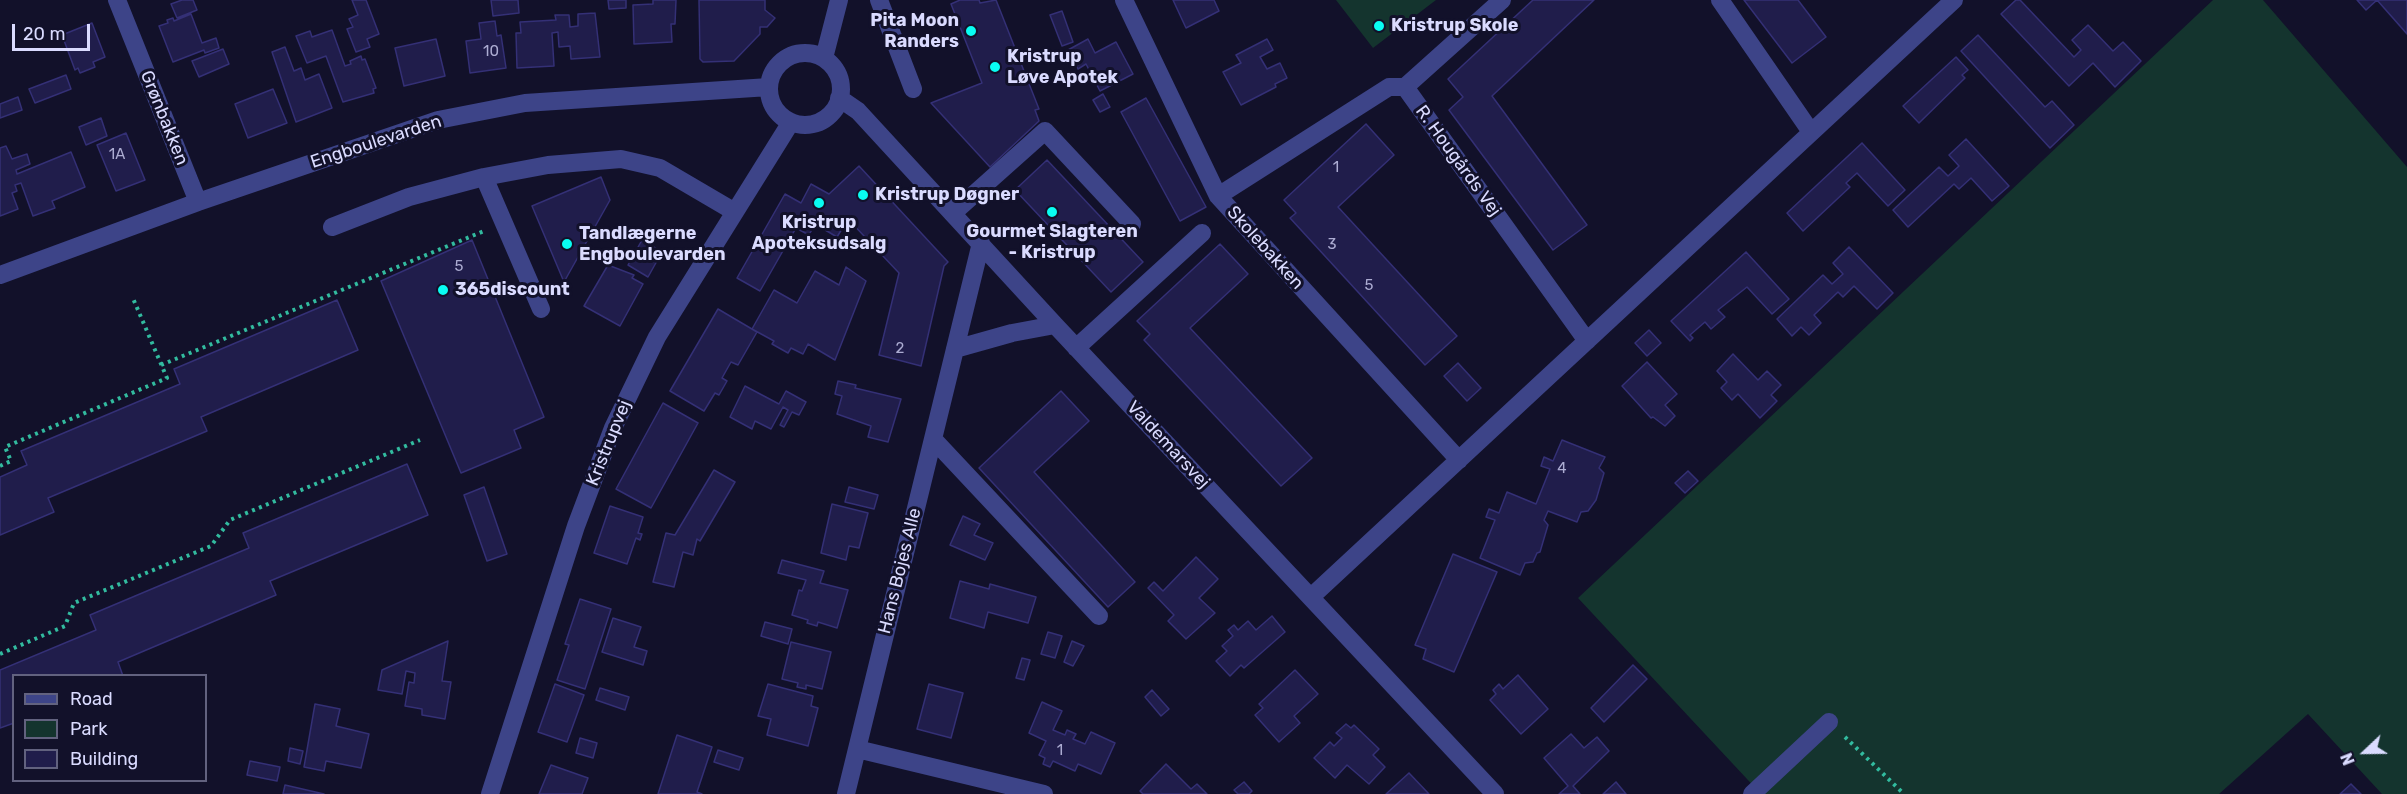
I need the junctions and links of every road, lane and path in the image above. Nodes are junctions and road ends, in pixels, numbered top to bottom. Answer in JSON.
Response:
{"nodes":[{"id":1,"x":117,"y":0,"type":"edge"},
{"id":2,"x":879,"y":0,"type":"edge"},
{"id":3,"x":1124,"y":0,"type":"edge"},
{"id":4,"x":1502,"y":0,"type":"edge"},
{"id":5,"x":1720,"y":0,"type":"edge"},
{"id":6,"x":1954,"y":0,"type":"edge"},
{"id":7,"x":845,"y":2,"type":"edge"},
{"id":8,"x":824,"y":58,"type":"junction"},
{"id":9,"x":769,"y":87,"type":"junction"},
{"id":10,"x":1405,"y":87,"type":"junction"},
{"id":11,"x":913,"y":89,"type":"dead end"},
{"id":12,"x":839,"y":98,"type":"junction"},
{"id":13,"x":791,"y":122,"type":"junction"},
{"id":14,"x":1812,"y":132,"type":"junction"},
{"id":15,"x":484,"y":177,"type":"junction"},
{"id":16,"x":1218,"y":196,"type":"junction"},
{"id":17,"x":198,"y":202,"type":"junction"},
{"id":18,"x":735,"y":212,"type":"junction"},
{"id":19,"x":953,"y":213,"type":"junction"},
{"id":20,"x":504,"y":223,"type":"junction"},
{"id":21,"x":1132,"y":224,"type":"dead end"},
{"id":22,"x":332,"y":227,"type":"dead end"},
{"id":23,"x":1202,"y":232,"type":"dead end"},
{"id":24,"x":981,"y":243,"type":"junction"},
{"id":25,"x":0,"y":275,"type":"edge"},
{"id":26,"x":132,"y":296,"type":"dead end"},
{"id":27,"x":541,"y":309,"type":"dead end"},
{"id":28,"x":1055,"y":325,"type":"junction"},
{"id":29,"x":1587,"y":340,"type":"junction"},
{"id":30,"x":1076,"y":348,"type":"junction"},
{"id":31,"x":955,"y":349,"type":"junction"},
{"id":32,"x":161,"y":365,"type":"junction"},
{"id":33,"x":933,"y":439,"type":"junction"},
{"id":34,"x":420,"y":440,"type":"dead end"},
{"id":35,"x":1459,"y":460,"type":"junction"},
{"id":36,"x":0,"y":466,"type":"edge"},
{"id":37,"x":1311,"y":597,"type":"junction"},
{"id":38,"x":1099,"y":616,"type":"dead end"},
{"id":39,"x":0,"y":654,"type":"edge"},
{"id":40,"x":1829,"y":722,"type":"joint"},
{"id":41,"x":857,"y":749,"type":"junction"},
{"id":42,"x":490,"y":794,"type":"edge"},
{"id":43,"x":846,"y":794,"type":"edge"},
{"id":44,"x":1044,"y":794,"type":"edge"},
{"id":45,"x":1495,"y":794,"type":"edge"},
{"id":46,"x":1752,"y":794,"type":"edge"},
{"id":47,"x":1904,"y":794,"type":"edge"}],
"edges":[{"from":1,"to":17,"type":"street","name":"Grønbakken"},
{"from":2,"to":11,"type":"street"},
{"from":3,"to":16,"type":"street","name":"Skolebakken"},
{"from":4,"to":10,"type":"street","name":"R. Hougårds Vej"},
{"from":5,"to":14,"type":"street"},
{"from":6,"to":14,"type":"street"},
{"from":7,"to":8,"type":"street"},
{"from":8,"to":9,"type":"street"},
{"from":8,"to":12,"type":"street"},
{"from":9,"to":13,"type":"street"},
{"from":9,"to":17,"type":"street","name":"Engboulevarden"},
{"from":10,"to":16,"type":"street"},
{"from":10,"to":29,"type":"street","name":"R. Hougårds Vej"},
{"from":12,"to":13,"type":"street"},
{"from":12,"to":19,"type":"street","name":"Valdemarsvej"},
{"from":13,"to":18,"type":"street","name":"Kristrupvej"},
{"from":14,"to":29,"type":"street"},
{"from":15,"to":18,"type":"street"},
{"from":15,"to":20,"type":"street"},
{"from":15,"to":22,"type":"street"},
{"from":16,"to":35,"type":"street","name":"Skolebakken"},
{"from":17,"to":25,"type":"street","name":"Engboulevarden"},
{"from":18,"to":42,"type":"street","name":"Kristrupvej"},
{"from":19,"to":21,"type":"street"},
{"from":19,"to":24,"type":"street","name":"Valdemarsvej"},
{"from":20,"to":27,"type":"street"},
{"from":20,"to":32,"type":"path"},
{"from":23,"to":30,"type":"street"},
{"from":24,"to":28,"type":"street","name":"Valdemarsvej"},
{"from":24,"to":31,"type":"street","name":"Hans Bojes Alle"},
{"from":26,"to":32,"type":"path"},
{"from":28,"to":30,"type":"street","name":"Valdemarsvej"},
{"from":28,"to":31,"type":"street"},
{"from":29,"to":35,"type":"street"},
{"from":30,"to":37,"type":"street","name":"Valdemarsvej"},
{"from":31,"to":33,"type":"street","name":"Hans Bojes Alle"},
{"from":32,"to":36,"type":"path"},
{"from":33,"to":38,"type":"street"},
{"from":33,"to":41,"type":"street","name":"Hans Bojes Alle"},
{"from":34,"to":39,"type":"path"},
{"from":35,"to":37,"type":"street"},
{"from":37,"to":45,"type":"street","name":"Valdemarsvej"},
{"from":40,"to":46,"type":"street"},
{"from":40,"to":47,"type":"path"},
{"from":41,"to":43,"type":"street","name":"Hans Bojes Alle"},
{"from":41,"to":44,"type":"street"}]}
